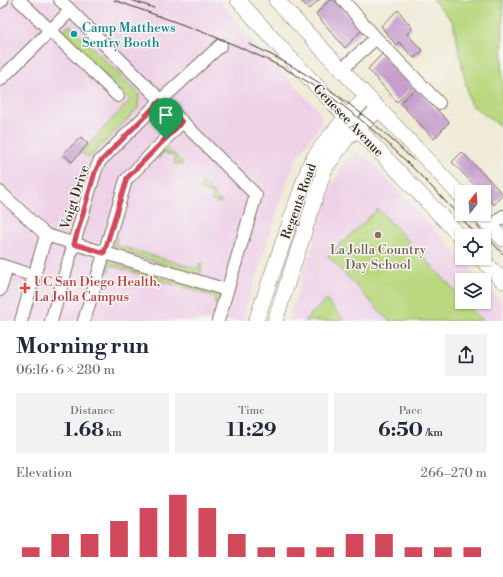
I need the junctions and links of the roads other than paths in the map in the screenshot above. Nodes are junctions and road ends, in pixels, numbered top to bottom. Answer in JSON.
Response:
{"nodes":[{"id":1,"x":19,"y":0,"type":"edge"},
{"id":2,"x":60,"y":0,"type":"edge"},
{"id":3,"x":238,"y":0,"type":"edge"},
{"id":4,"x":276,"y":0,"type":"edge"},
{"id":5,"x":343,"y":0,"type":"edge"},
{"id":6,"x":70,"y":11,"type":"junction"},
{"id":7,"x":51,"y":31,"type":"junction"},
{"id":8,"x":376,"y":38,"type":"junction"},
{"id":9,"x":221,"y":45,"type":"dead end"},
{"id":10,"x":341,"y":70,"type":"junction"},
{"id":11,"x":0,"y":80,"type":"edge"},
{"id":12,"x":118,"y":96,"type":"dead end"},
{"id":13,"x":367,"y":97,"type":"junction"},
{"id":14,"x":160,"y":101,"type":"junction"},
{"id":15,"x":439,"y":103,"type":"dead end"},
{"id":16,"x":378,"y":110,"type":"junction"},
{"id":17,"x":346,"y":117,"type":"junction"},
{"id":18,"x":182,"y":122,"type":"junction"},
{"id":19,"x":358,"y":129,"type":"junction"},
{"id":20,"x":455,"y":190,"type":"edge"},
{"id":21,"x":0,"y":192,"type":"edge"},
{"id":22,"x":503,"y":216,"type":"edge"},
{"id":23,"x":484,"y":221,"type":"edge"},
{"id":24,"x":491,"y":228,"type":"junction"},
{"id":25,"x":455,"y":231,"type":"edge"},
{"id":26,"x":46,"y":235,"type":"junction"},
{"id":27,"x":503,"y":239,"type":"edge"},
{"id":28,"x":74,"y":244,"type":"junction"},
{"id":29,"x":104,"y":253,"type":"junction"},
{"id":30,"x":488,"y":265,"type":"edge"},
{"id":31,"x":3,"y":266,"type":"edge"},
{"id":32,"x":35,"y":276,"type":"junction"},
{"id":33,"x":503,"y":281,"type":"edge"},
{"id":34,"x":0,"y":290,"type":"edge"},
{"id":35,"x":227,"y":290,"type":"junction"},
{"id":36,"x":21,"y":321,"type":"edge"},
{"id":37,"x":51,"y":321,"type":"edge"},
{"id":38,"x":84,"y":321,"type":"edge"},
{"id":39,"x":218,"y":321,"type":"edge"},
{"id":40,"x":256,"y":321,"type":"edge"},
{"id":41,"x":275,"y":321,"type":"edge"}],
"edges":[{"from":1,"to":7,"type":"street"},
{"from":2,"to":6,"type":"street"},
{"from":3,"to":17,"type":"main road","name":"Genesee Avenue"},
{"from":4,"to":10,"type":"main road"},
{"from":5,"to":8,"type":"street"},
{"from":6,"to":7,"type":"street"},
{"from":6,"to":14,"type":"street"},
{"from":7,"to":11,"type":"street"},
{"from":7,"to":12,"type":"street"},
{"from":8,"to":10,"type":"street"},
{"from":8,"to":15,"type":"street"},
{"from":9,"to":14,"type":"street","name":"Voigt Drive"},
{"from":10,"to":13,"type":"main road"},
{"from":13,"to":16,"type":"main road"},
{"from":13,"to":17,"type":"main road","name":"Regents Road"},
{"from":14,"to":18,"type":"street"},
{"from":14,"to":28,"type":"street","name":"Voigt Drive"},
{"from":16,"to":19,"type":"main road","name":"Regents Road"},
{"from":16,"to":20,"type":"main road"},
{"from":17,"to":19,"type":"main road","name":"Genesee Avenue"},
{"from":17,"to":40,"type":"main road","name":"Regents Road"},
{"from":18,"to":29,"type":"street"},
{"from":18,"to":35,"type":"street"},
{"from":19,"to":25,"type":"main road","name":"Genesee Avenue"},
{"from":19,"to":41,"type":"main road","name":"Regents Road"},
{"from":21,"to":26,"type":"street"},
{"from":22,"to":24,"type":"street"},
{"from":23,"to":24,"type":"main road"},
{"from":24,"to":27,"type":"main road"},
{"from":26,"to":28,"type":"street"},
{"from":26,"to":32,"type":"street"},
{"from":28,"to":29,"type":"street"},
{"from":28,"to":37,"type":"street","name":"Voigt Drive"},
{"from":29,"to":35,"type":"street"},
{"from":29,"to":38,"type":"street"},
{"from":30,"to":33,"type":"main road"},
{"from":31,"to":32,"type":"street"},
{"from":31,"to":34,"type":"street"},
{"from":32,"to":36,"type":"street"},
{"from":35,"to":39,"type":"street"}]}
